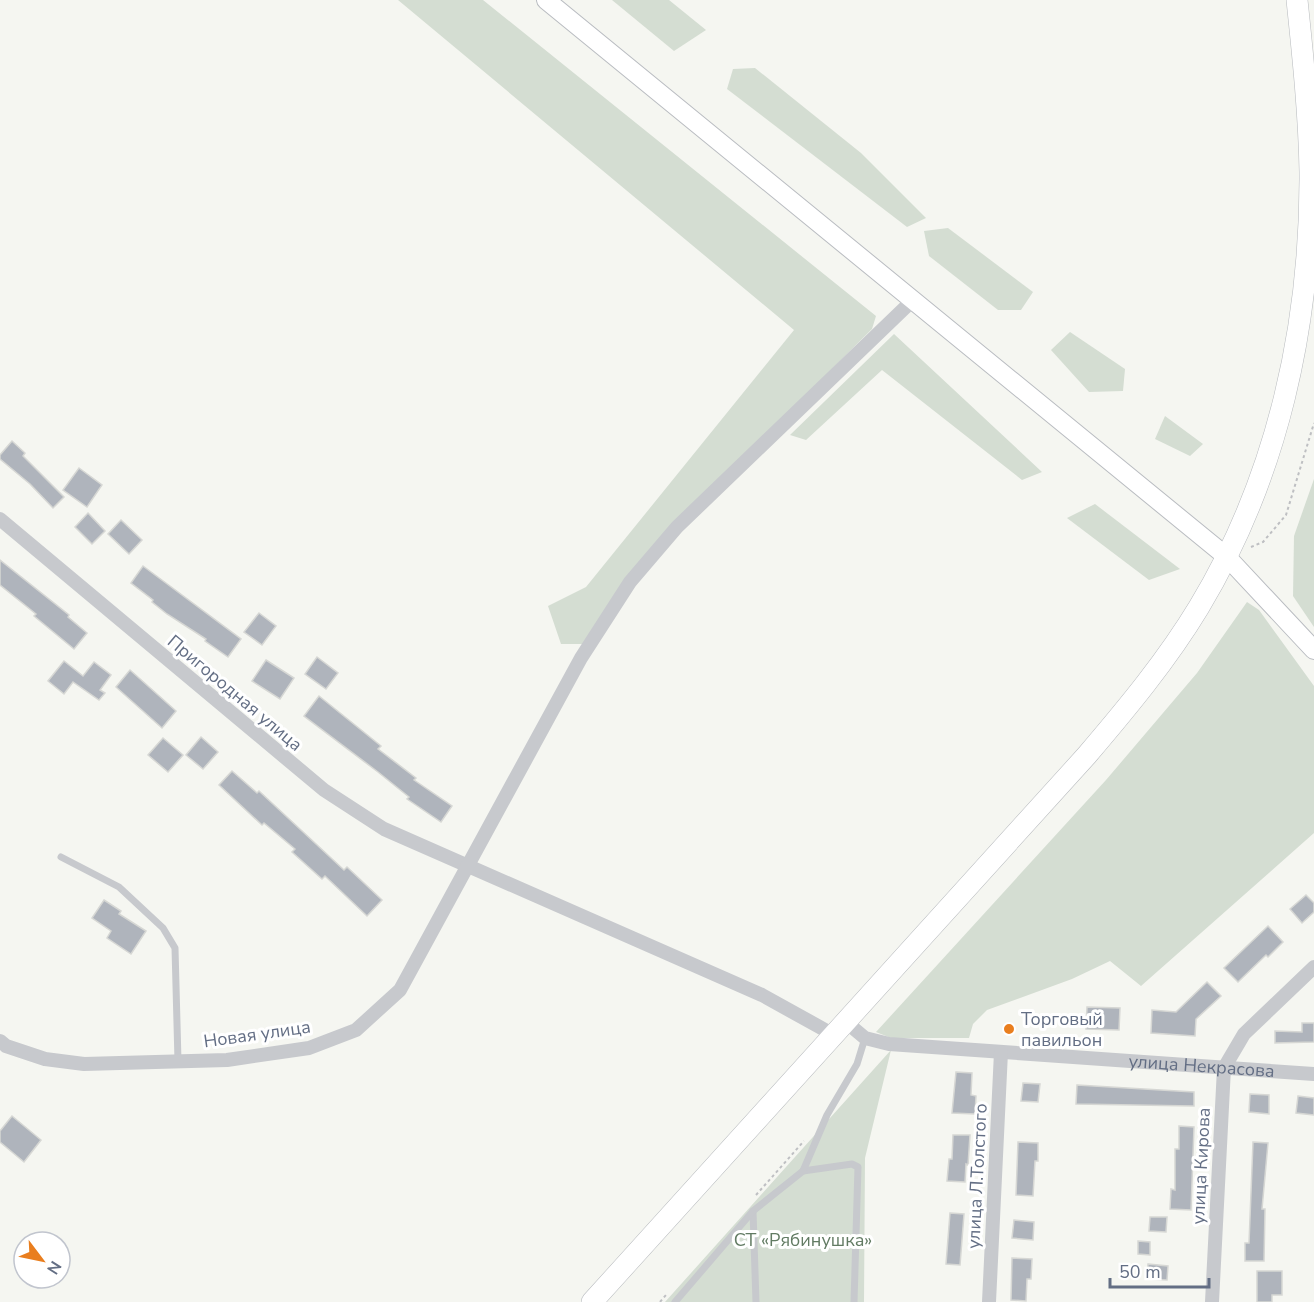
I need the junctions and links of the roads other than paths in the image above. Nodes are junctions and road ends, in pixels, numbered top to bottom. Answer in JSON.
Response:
{"nodes":[{"id":1,"x":546,"y":0,"type":"edge"},
{"id":2,"x":1297,"y":0,"type":"edge"},
{"id":3,"x":914,"y":299,"type":"junction"},
{"id":4,"x":0,"y":519,"type":"edge"},
{"id":5,"x":1227,"y":557,"type":"junction"},
{"id":6,"x":1314,"y":650,"type":"edge"},
{"id":7,"x":61,"y":857,"type":"dead end"},
{"id":8,"x":467,"y":864,"type":"junction"},
{"id":9,"x":1314,"y":967,"type":"edge"},
{"id":10,"x":840,"y":1029,"type":"junction"},
{"id":11,"x":865,"y":1038,"type":"junction"},
{"id":12,"x":0,"y":1041,"type":"edge"},
{"id":13,"x":1001,"y":1052,"type":"junction"},
{"id":14,"x":178,"y":1061,"type":"junction"},
{"id":15,"x":1224,"y":1068,"type":"junction"},
{"id":16,"x":1314,"y":1074,"type":"edge"},
{"id":17,"x":803,"y":1171,"type":"junction"},
{"id":18,"x":753,"y":1211,"type":"junction"},
{"id":19,"x":592,"y":1302,"type":"edge"},
{"id":20,"x":675,"y":1302,"type":"edge"},
{"id":21,"x":756,"y":1302,"type":"edge"},
{"id":22,"x":854,"y":1302,"type":"edge"},
{"id":23,"x":989,"y":1302,"type":"edge"},
{"id":24,"x":1212,"y":1302,"type":"edge"}],
"edges":[{"from":1,"to":3,"type":"street"},
{"from":2,"to":5,"type":"main road"},
{"from":3,"to":5,"type":"street"},
{"from":3,"to":8,"type":"street","name":"Новая улица"},
{"from":4,"to":8,"type":"street","name":"Пригородная улица"},
{"from":5,"to":6,"type":"street"},
{"from":5,"to":10,"type":"main road"},
{"from":7,"to":14,"type":"lane"},
{"from":8,"to":10,"type":"street","name":"Пригородная улица"},
{"from":8,"to":14,"type":"street","name":"Новая улица"},
{"from":9,"to":15,"type":"street"},
{"from":10,"to":11,"type":"street","name":"улица Некрасова"},
{"from":10,"to":19,"type":"main road"},
{"from":11,"to":13,"type":"street","name":"улица Некрасова"},
{"from":11,"to":17,"type":"lane"},
{"from":12,"to":14,"type":"street","name":"Новая улица"},
{"from":13,"to":15,"type":"street","name":"улица Некрасова"},
{"from":13,"to":23,"type":"street","name":"улица Л.Толстого"},
{"from":15,"to":16,"type":"street","name":"улица Некрасова"},
{"from":15,"to":24,"type":"street","name":"улица Кирова"},
{"from":17,"to":18,"type":"lane"},
{"from":17,"to":22,"type":"lane"},
{"from":18,"to":20,"type":"lane"},
{"from":18,"to":21,"type":"lane"}]}
